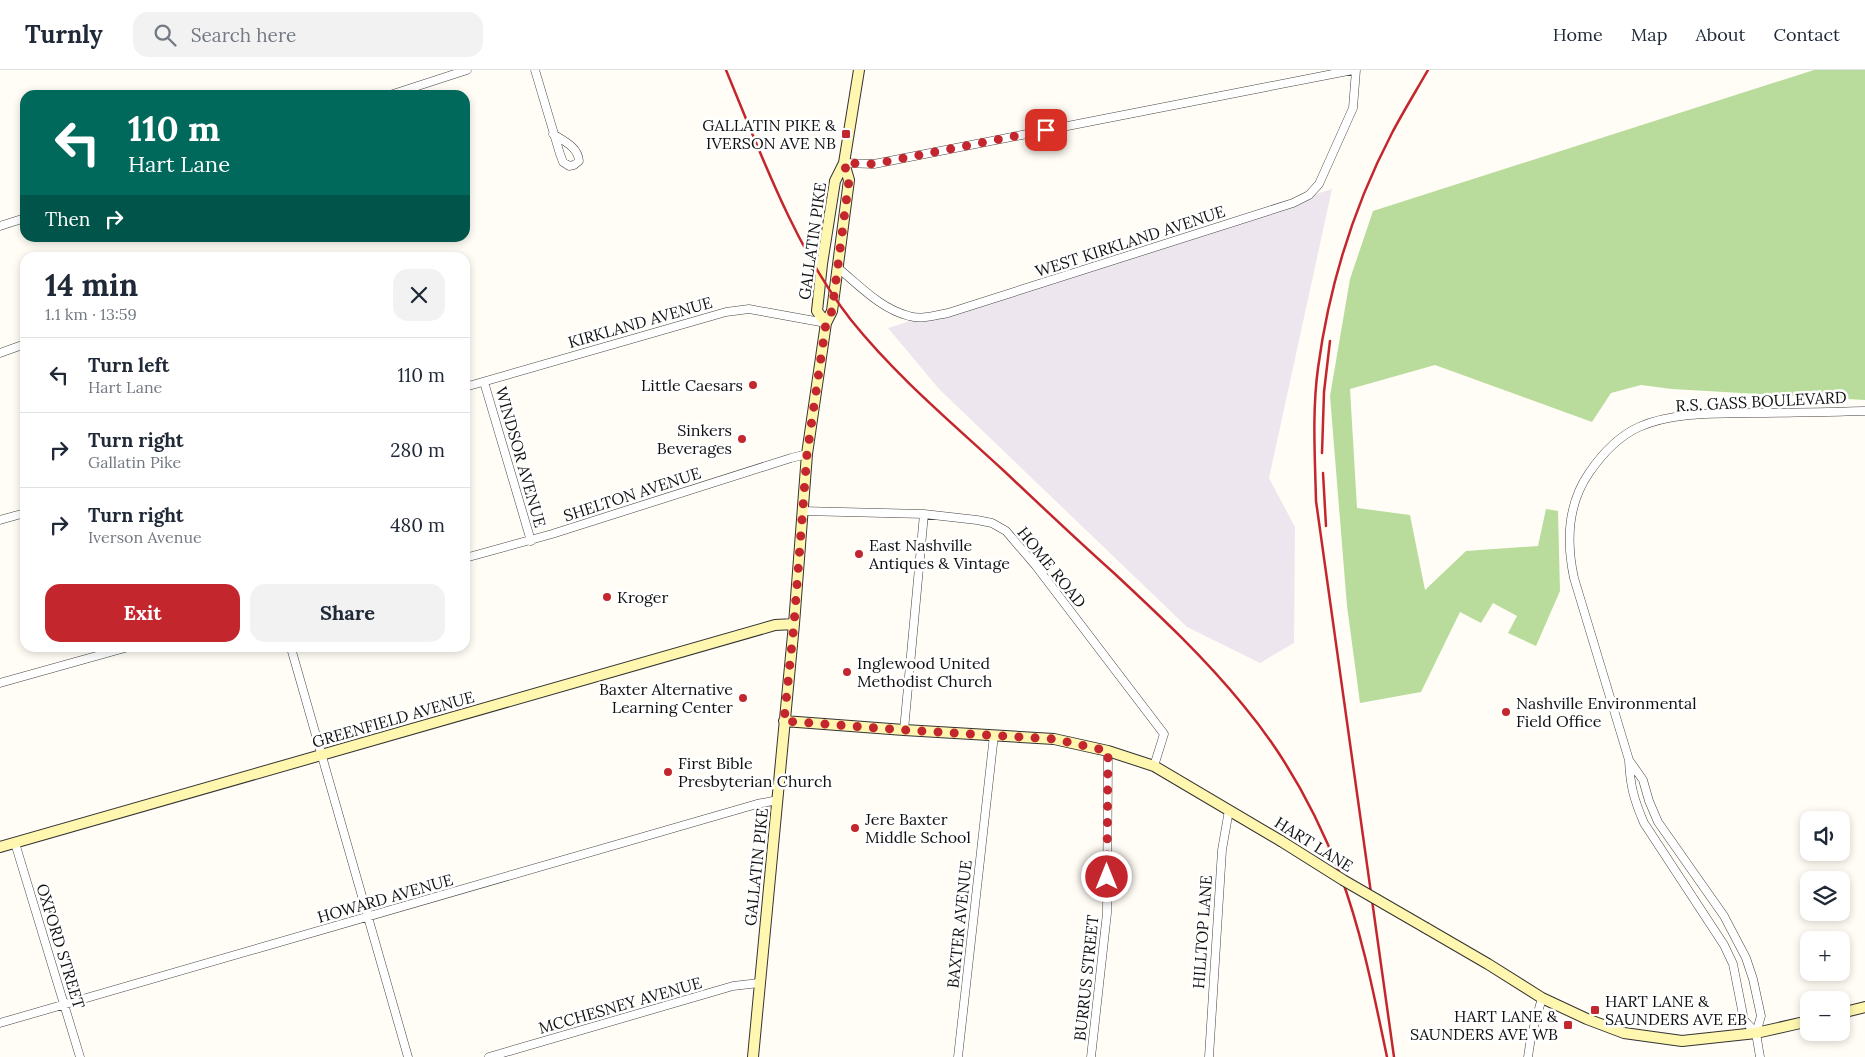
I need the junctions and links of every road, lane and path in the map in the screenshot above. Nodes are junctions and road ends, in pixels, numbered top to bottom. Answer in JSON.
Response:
{"nodes":[{"id":1,"x":467,"y":70,"type":"edge"},
{"id":2,"x":535,"y":70,"type":"edge"},
{"id":3,"x":859,"y":70,"type":"edge"},
{"id":4,"x":1354,"y":70,"type":"edge"},
{"id":5,"x":405,"y":90,"type":"edge"},
{"id":6,"x":553,"y":134,"type":"dead end"},
{"id":7,"x":844,"y":163,"type":"junction"},
{"id":8,"x":20,"y":220,"type":"edge"},
{"id":9,"x":0,"y":226,"type":"edge"},
{"id":10,"x":838,"y":268,"type":"junction"},
{"id":11,"x":826,"y":323,"type":"junction"},
{"id":12,"x":20,"y":346,"type":"edge"},
{"id":13,"x":0,"y":352,"type":"edge"},
{"id":14,"x":484,"y":382,"type":"junction"},
{"id":15,"x":470,"y":386,"type":"edge"},
{"id":16,"x":1865,"y":411,"type":"edge"},
{"id":17,"x":807,"y":454,"type":"junction"},
{"id":18,"x":802,"y":512,"type":"junction"},
{"id":19,"x":20,"y":514,"type":"edge"},
{"id":20,"x":924,"y":514,"type":"junction"},
{"id":21,"x":0,"y":520,"type":"edge"},
{"id":22,"x":531,"y":541,"type":"junction"},
{"id":23,"x":470,"y":557,"type":"edge"},
{"id":24,"x":794,"y":624,"type":"junction"},
{"id":25,"x":111,"y":652,"type":"edge"},
{"id":26,"x":292,"y":652,"type":"edge"},
{"id":27,"x":0,"y":683,"type":"edge"},
{"id":28,"x":784,"y":721,"type":"junction"},
{"id":29,"x":904,"y":730,"type":"junction"},
{"id":30,"x":994,"y":735,"type":"junction"},
{"id":31,"x":1108,"y":751,"type":"junction"},
{"id":32,"x":321,"y":755,"type":"junction"},
{"id":33,"x":1629,"y":760,"type":"junction"},
{"id":34,"x":1154,"y":766,"type":"junction"},
{"id":35,"x":778,"y":800,"type":"junction"},
{"id":36,"x":1229,"y":810,"type":"junction"},
{"id":37,"x":15,"y":843,"type":"junction"},
{"id":38,"x":0,"y":847,"type":"edge"},
{"id":39,"x":367,"y":918,"type":"junction"},
{"id":40,"x":759,"y":983,"type":"junction"},
{"id":41,"x":1542,"y":998,"type":"junction"},
{"id":42,"x":65,"y":1004,"type":"junction"},
{"id":43,"x":1865,"y":1007,"type":"edge"},
{"id":44,"x":1850,"y":1011,"type":"edge"},
{"id":45,"x":0,"y":1023,"type":"edge"},
{"id":46,"x":1800,"y":1023,"type":"edge"},
{"id":47,"x":1756,"y":1033,"type":"junction"},
{"id":48,"x":80,"y":1057,"type":"edge"},
{"id":49,"x":408,"y":1057,"type":"edge"},
{"id":50,"x":489,"y":1057,"type":"edge"},
{"id":51,"x":752,"y":1057,"type":"edge"},
{"id":52,"x":958,"y":1057,"type":"edge"},
{"id":53,"x":1091,"y":1057,"type":"edge"},
{"id":54,"x":1209,"y":1057,"type":"edge"},
{"id":55,"x":1528,"y":1057,"type":"edge"},
{"id":56,"x":1760,"y":1057,"type":"edge"}],
"edges":[{"from":1,"to":5,"type":"street"},
{"from":2,"to":6,"type":"street"},
{"from":3,"to":7,"type":"main road","name":"GALLATIN PIKE"},
{"from":4,"to":7,"type":"street"},
{"from":4,"to":10,"type":"street","name":"WEST KIRKLAND AVENUE"},
{"from":7,"to":10,"type":"main road","name":"GALLATIN PIKE"},
{"from":7,"to":11,"type":"main road","name":"GALLATIN PIKE"},
{"from":8,"to":9,"type":"street"},
{"from":10,"to":11,"type":"main road","name":"GALLATIN PIKE"},
{"from":11,"to":14,"type":"street","name":"KIRKLAND AVENUE"},
{"from":11,"to":17,"type":"main road","name":"GALLATIN PIKE"},
{"from":12,"to":13,"type":"street"},
{"from":14,"to":15,"type":"street","name":"KIRKLAND AVENUE"},
{"from":14,"to":22,"type":"street","name":"WINDSOR AVENUE"},
{"from":16,"to":33,"type":"street","name":"R.S. GASS BOULEVARD"},
{"from":17,"to":18,"type":"main road","name":"GALLATIN PIKE"},
{"from":17,"to":22,"type":"street","name":"SHELTON AVENUE"},
{"from":18,"to":20,"type":"street","name":"HOME ROAD"},
{"from":18,"to":24,"type":"main road","name":"GALLATIN PIKE"},
{"from":19,"to":21,"type":"street"},
{"from":20,"to":29,"type":"street"},
{"from":20,"to":34,"type":"street","name":"HOME ROAD"},
{"from":22,"to":23,"type":"street","name":"SHELTON AVENUE"},
{"from":24,"to":28,"type":"main road","name":"GALLATIN PIKE"},
{"from":24,"to":32,"type":"main road","name":"GREENFIELD AVENUE"},
{"from":25,"to":27,"type":"street"},
{"from":26,"to":32,"type":"street"},
{"from":28,"to":29,"type":"main road","name":"HART LANE"},
{"from":28,"to":35,"type":"main road","name":"GALLATIN PIKE"},
{"from":29,"to":30,"type":"main road","name":"HART LANE"},
{"from":30,"to":31,"type":"main road","name":"HART LANE"},
{"from":30,"to":52,"type":"street","name":"BAXTER AVENUE"},
{"from":31,"to":34,"type":"main road","name":"HART LANE"},
{"from":31,"to":53,"type":"street","name":"BURRUS STREET"},
{"from":32,"to":37,"type":"main road","name":"GREENFIELD AVENUE"},
{"from":32,"to":39,"type":"street"},
{"from":33,"to":47,"type":"street","name":"R.S. GASS BOULEVARD"},
{"from":33,"to":47,"type":"street","name":"R.S. GASS BOULEVARD"},
{"from":34,"to":36,"type":"main road","name":"HART LANE"},
{"from":35,"to":39,"type":"street","name":"HOWARD AVENUE"},
{"from":35,"to":40,"type":"main road","name":"GALLATIN PIKE"},
{"from":36,"to":41,"type":"main road","name":"HART LANE","bridge":true},
{"from":36,"to":54,"type":"street","name":"HILLTOP LANE"},
{"from":37,"to":38,"type":"main road","name":"GREENFIELD AVENUE"},
{"from":37,"to":42,"type":"street","name":"OXFORD STREET"},
{"from":39,"to":42,"type":"street","name":"HOWARD AVENUE"},
{"from":39,"to":49,"type":"street"},
{"from":40,"to":50,"type":"street","name":"MCCHESNEY AVENUE"},
{"from":40,"to":51,"type":"main road","name":"GALLATIN PIKE"},
{"from":41,"to":47,"type":"main road","name":"HART LANE"},
{"from":41,"to":55,"type":"street"},
{"from":42,"to":45,"type":"street","name":"HOWARD AVENUE"},
{"from":42,"to":48,"type":"street","name":"OXFORD STREET"},
{"from":43,"to":44,"type":"main road"},
{"from":46,"to":47,"type":"main road","name":"HART LANE"},
{"from":47,"to":56,"type":"street"}]}
